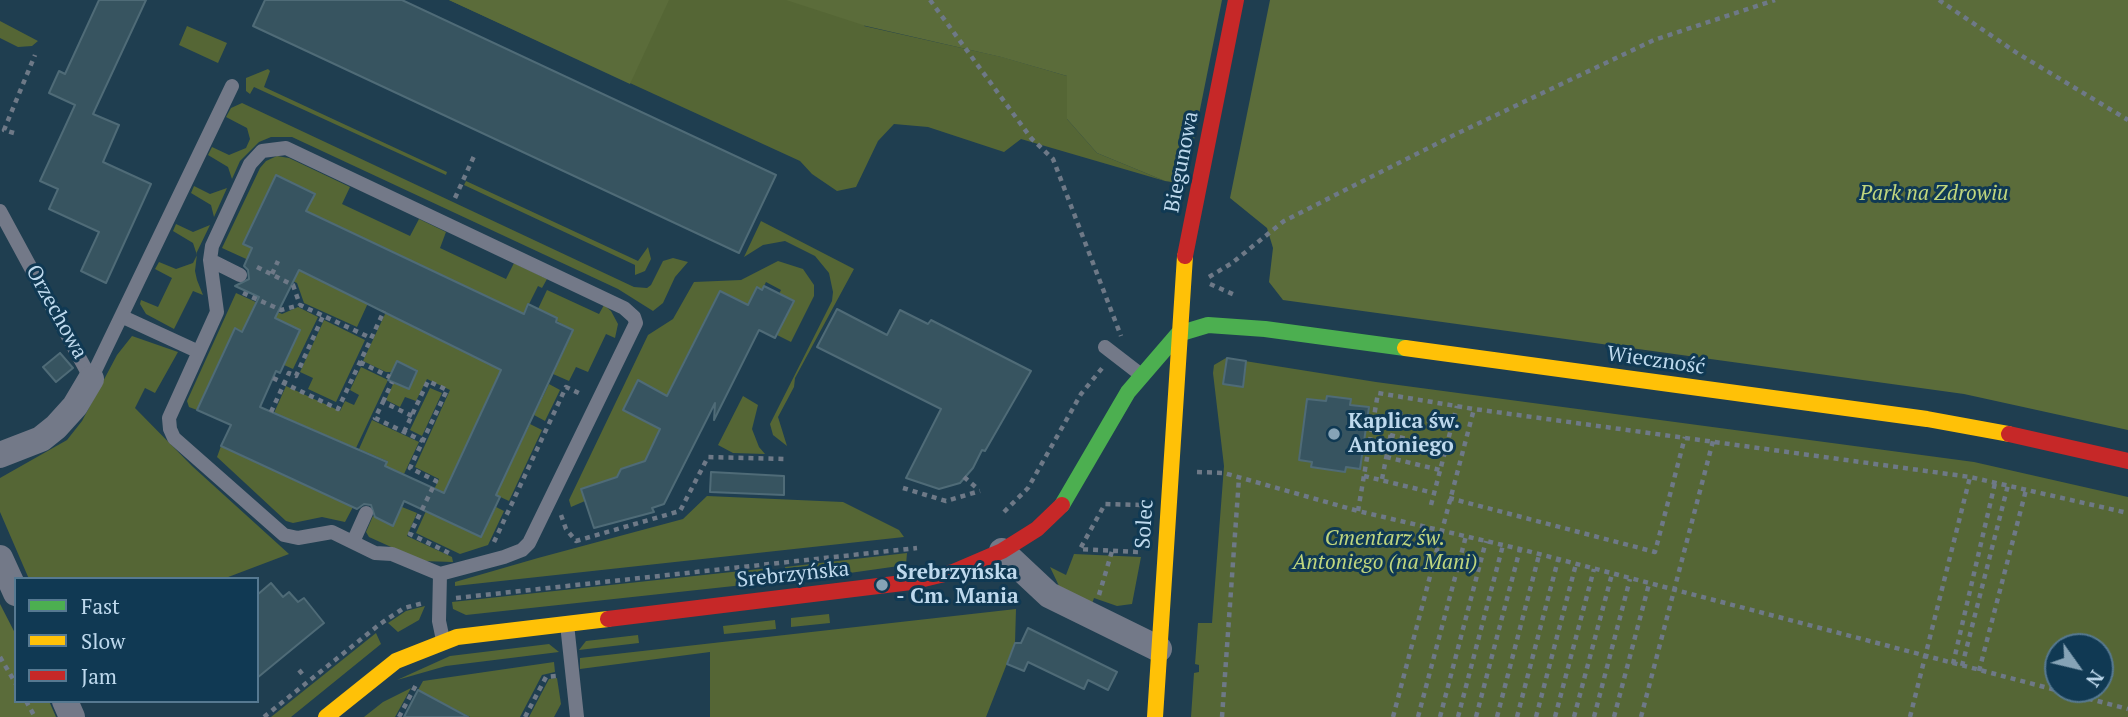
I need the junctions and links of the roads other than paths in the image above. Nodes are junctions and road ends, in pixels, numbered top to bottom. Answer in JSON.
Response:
{"nodes":[{"id":1,"x":1236,"y":0,"type":"edge"},
{"id":2,"x":232,"y":86,"type":"dead end"},
{"id":3,"x":0,"y":211,"type":"edge"},
{"id":4,"x":209,"y":261,"type":"junction"},
{"id":5,"x":244,"y":269,"type":"road end"},
{"id":6,"x":123,"y":317,"type":"junction"},
{"id":7,"x":1178,"y":334,"type":"junction"},
{"id":8,"x":1114,"y":349,"type":"road end"},
{"id":9,"x":200,"y":352,"type":"junction"},
{"id":10,"x":1142,"y":375,"type":"junction"},
{"id":11,"x":91,"y":379,"type":"junction"},
{"id":12,"x":0,"y":455,"type":"edge"},
{"id":13,"x":2128,"y":460,"type":"edge"},
{"id":14,"x":366,"y":513,"type":"dead end"},
{"id":15,"x":353,"y":542,"type":"junction"},
{"id":16,"x":1002,"y":551,"type":"junction"},
{"id":17,"x":0,"y":558,"type":"edge"},
{"id":18,"x":440,"y":575,"type":"junction"},
{"id":19,"x":14,"y":589,"type":"edge"},
{"id":20,"x":567,"y":623,"type":"junction"},
{"id":21,"x":443,"y":640,"type":"junction"},
{"id":22,"x":1159,"y":649,"type":"junction"},
{"id":23,"x":326,"y":717,"type":"edge"},
{"id":24,"x":577,"y":717,"type":"edge"},
{"id":25,"x":1155,"y":717,"type":"edge"}],
"edges":[{"from":1,"to":7,"type":"street","name":"Biegunowa"},
{"from":2,"to":6,"type":"lane"},
{"from":3,"to":11,"type":"lane","name":"Orzechowa"},
{"from":4,"to":5,"type":"lane"},
{"from":4,"to":9,"type":"lane"},
{"from":4,"to":18,"type":"lane"},
{"from":6,"to":9,"type":"lane"},
{"from":6,"to":11,"type":"lane"},
{"from":7,"to":10,"type":"street","name":"Srebrzyńska"},
{"from":7,"to":13,"type":"street","name":"Wieczność"},
{"from":7,"to":22,"type":"street","name":"Solec"},
{"from":8,"to":10,"type":"lane"},
{"from":9,"to":15,"type":"lane"},
{"from":10,"to":16,"type":"street","name":"Srebrzyńska"},
{"from":11,"to":12,"type":"street","name":"Orzechowa"},
{"from":14,"to":15,"type":"lane"},
{"from":15,"to":18,"type":"lane"},
{"from":16,"to":20,"type":"street","name":"Srebrzyńska"},
{"from":16,"to":22,"type":"street"},
{"from":17,"to":19,"type":"street"},
{"from":18,"to":21,"type":"lane"},
{"from":20,"to":21,"type":"street","name":"Srebrzyńska"},
{"from":20,"to":24,"type":"lane"},
{"from":21,"to":23,"type":"street","name":"Srebrzyńska"},
{"from":22,"to":25,"type":"street","name":"Solec"}]}
